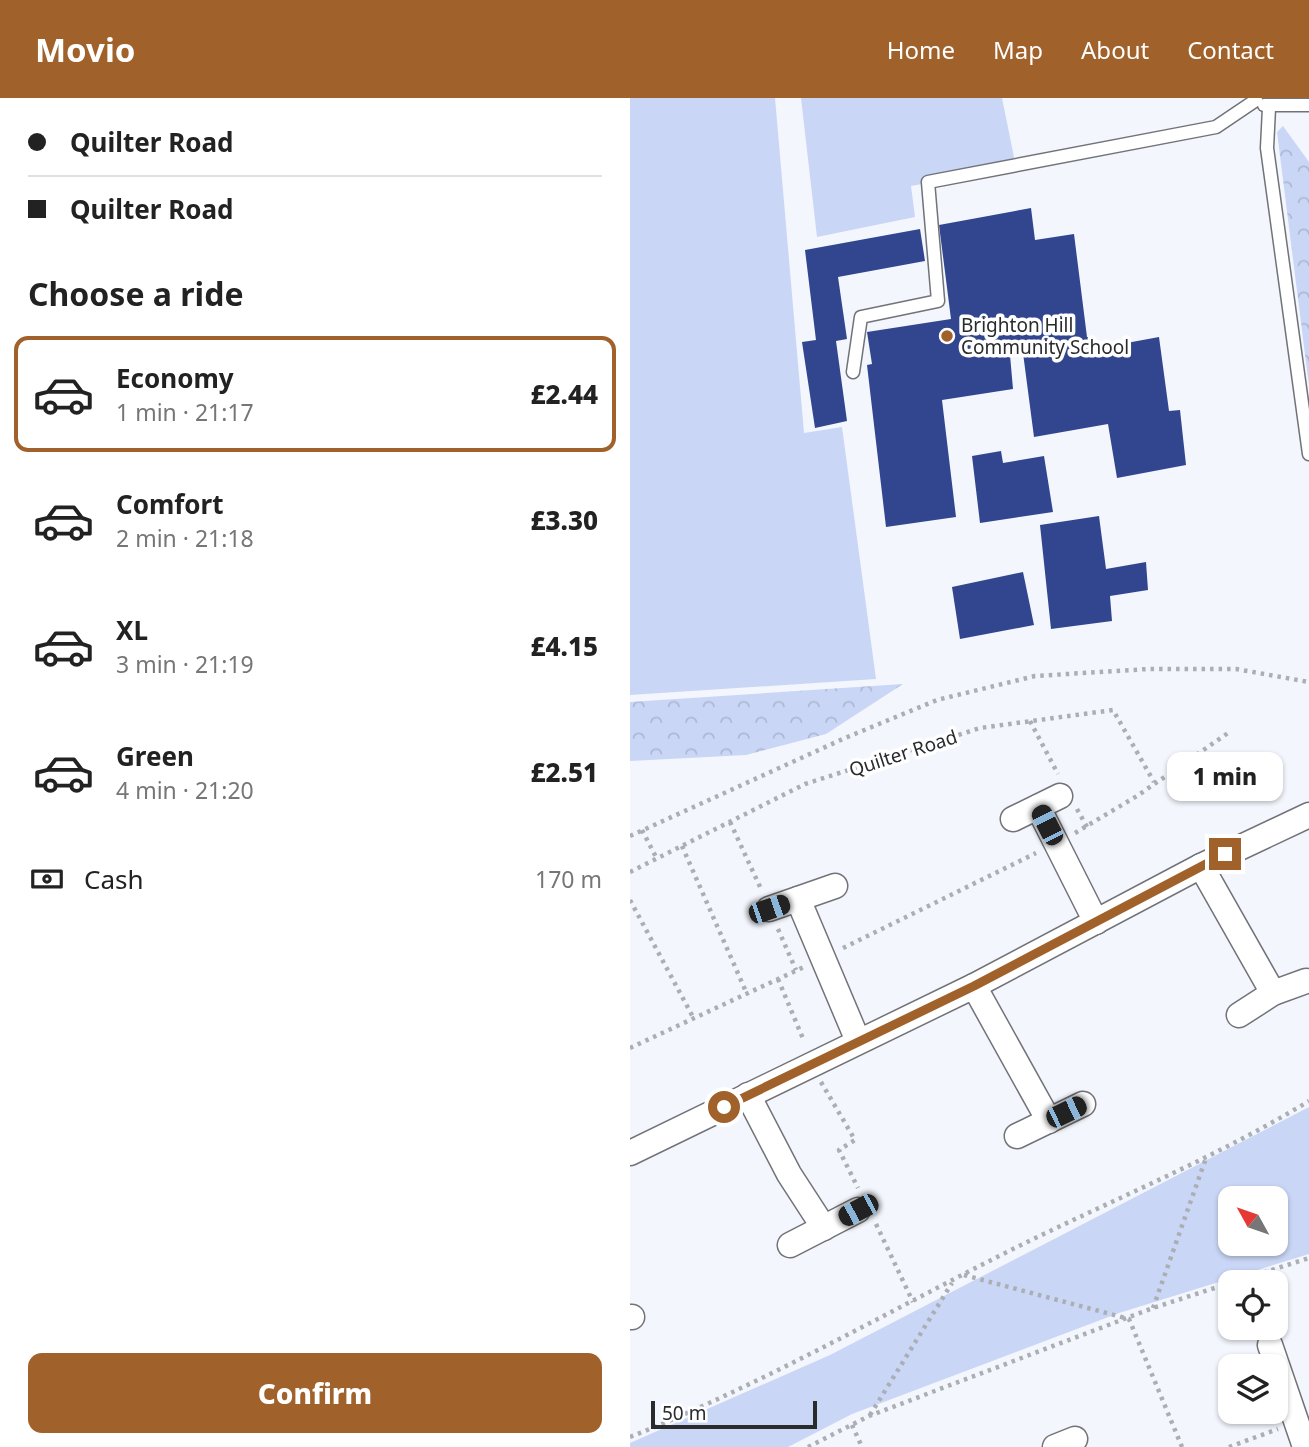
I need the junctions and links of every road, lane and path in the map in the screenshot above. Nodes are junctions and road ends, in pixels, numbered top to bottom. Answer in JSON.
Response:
{"nodes":[{"id":1,"x":1256,"y":99,"type":"edge"},
{"id":2,"x":1309,"y":105,"type":"edge"},
{"id":3,"x":1269,"y":107,"type":"junction"},
{"id":4,"x":853,"y":372,"type":"dead end"},
{"id":5,"x":1309,"y":454,"type":"edge"},
{"id":6,"x":1309,"y":682,"type":"edge"},
{"id":7,"x":1228,"y":733,"type":"dead end"},
{"id":8,"x":1154,"y":782,"type":"junction"},
{"id":9,"x":1060,"y":796,"type":"dead end"},
{"id":10,"x":1038,"y":807,"type":"junction"},
{"id":11,"x":1309,"y":815,"type":"edge"},
{"id":12,"x":1013,"y":819,"type":"dead end"},
{"id":13,"x":642,"y":830,"type":"junction"},
{"id":14,"x":630,"y":836,"type":"edge"},
{"id":15,"x":1056,"y":843,"type":"junction"},
{"id":16,"x":682,"y":846,"type":"junction"},
{"id":17,"x":657,"y":859,"type":"junction"},
{"id":18,"x":1201,"y":866,"type":"junction"},
{"id":19,"x":630,"y":872,"type":"edge"},
{"id":20,"x":835,"y":886,"type":"dead end"},
{"id":21,"x":798,"y":899,"type":"junction"},
{"id":22,"x":630,"y":900,"type":"edge"},
{"id":23,"x":769,"y":909,"type":"dead end"},
{"id":24,"x":1096,"y":922,"type":"junction"},
{"id":25,"x":822,"y":957,"type":"junction"},
{"id":26,"x":778,"y":979,"type":"junction"},
{"id":27,"x":1306,"y":981,"type":"dead end"},
{"id":28,"x":974,"y":986,"type":"junction"},
{"id":29,"x":1273,"y":993,"type":"junction"},
{"id":30,"x":747,"y":994,"type":"junction"},
{"id":31,"x":1239,"y":1015,"type":"dead end"},
{"id":32,"x":693,"y":1017,"type":"junction"},
{"id":33,"x":804,"y":1041,"type":"dead end"},
{"id":34,"x":858,"y":1041,"type":"junction"},
{"id":35,"x":630,"y":1048,"type":"edge"},
{"id":36,"x":818,"y":1076,"type":"dead end"},
{"id":37,"x":748,"y":1095,"type":"junction"},
{"id":38,"x":1309,"y":1101,"type":"edge"},
{"id":39,"x":1083,"y":1104,"type":"dead end"},
{"id":40,"x":1049,"y":1121,"type":"junction"},
{"id":41,"x":1017,"y":1136,"type":"dead end"},
{"id":42,"x":630,"y":1153,"type":"edge"},
{"id":43,"x":1206,"y":1158,"type":"junction"},
{"id":44,"x":865,"y":1209,"type":"junction"},
{"id":45,"x":824,"y":1228,"type":"junction"},
{"id":46,"x":790,"y":1245,"type":"dead end"},
{"id":47,"x":1309,"y":1258,"type":"edge"},
{"id":48,"x":1275,"y":1270,"type":"edge"},
{"id":49,"x":964,"y":1275,"type":"junction"},
{"id":50,"x":953,"y":1281,"type":"junction"},
{"id":51,"x":1218,"y":1287,"type":"edge"},
{"id":52,"x":914,"y":1302,"type":"junction"},
{"id":53,"x":1153,"y":1308,"type":"junction"},
{"id":54,"x":1129,"y":1319,"type":"junction"},
{"id":55,"x":1270,"y":1345,"type":"dead end"},
{"id":56,"x":1298,"y":1405,"type":"edge"},
{"id":57,"x":869,"y":1416,"type":"junction"},
{"id":58,"x":852,"y":1424,"type":"junction"},
{"id":59,"x":630,"y":1437,"type":"edge"},
{"id":60,"x":808,"y":1447,"type":"edge"},
{"id":61,"x":862,"y":1447,"type":"edge"},
{"id":62,"x":1182,"y":1447,"type":"edge"},
{"id":63,"x":1229,"y":1447,"type":"edge"},
{"id":64,"x":1305,"y":1447,"type":"edge"}],
"edges":[{"from":1,"to":3,"type":"lane"},
{"from":1,"to":4,"type":"lane"},
{"from":2,"to":3,"type":"lane"},
{"from":3,"to":5,"type":"lane"},
{"from":6,"to":13,"type":"path"},
{"from":7,"to":8,"type":"path"},
{"from":8,"to":15,"type":"path"},
{"from":8,"to":16,"type":"path","name":"Quilter Road"},
{"from":9,"to":10,"type":"street"},
{"from":10,"to":12,"type":"street"},
{"from":10,"to":15,"type":"street"},
{"from":11,"to":18,"type":"street"},
{"from":13,"to":14,"type":"path"},
{"from":13,"to":17,"type":"path"},
{"from":15,"to":24,"type":"street"},
{"from":15,"to":25,"type":"path"},
{"from":16,"to":17,"type":"path","name":"Quilter Road"},
{"from":16,"to":30,"type":"path"},
{"from":17,"to":19,"type":"path","name":"Quilter Road"},
{"from":18,"to":24,"type":"street"},
{"from":18,"to":29,"type":"street"},
{"from":20,"to":21,"type":"street"},
{"from":21,"to":23,"type":"street"},
{"from":21,"to":25,"type":"street"},
{"from":22,"to":32,"type":"path"},
{"from":24,"to":28,"type":"street"},
{"from":25,"to":26,"type":"path"},
{"from":25,"to":34,"type":"street"},
{"from":26,"to":30,"type":"path"},
{"from":26,"to":33,"type":"path"},
{"from":27,"to":29,"type":"street"},
{"from":28,"to":34,"type":"street"},
{"from":28,"to":40,"type":"street"},
{"from":29,"to":31,"type":"street"},
{"from":30,"to":32,"type":"path"},
{"from":32,"to":35,"type":"path"},
{"from":34,"to":37,"type":"street"},
{"from":36,"to":44,"type":"path"},
{"from":37,"to":42,"type":"street"},
{"from":37,"to":45,"type":"street"},
{"from":38,"to":43,"type":"path"},
{"from":39,"to":40,"type":"street"},
{"from":40,"to":41,"type":"street"},
{"from":43,"to":49,"type":"path"},
{"from":43,"to":53,"type":"path"},
{"from":44,"to":45,"type":"street"},
{"from":44,"to":52,"type":"path"},
{"from":45,"to":46,"type":"street"},
{"from":47,"to":48,"type":"path"},
{"from":49,"to":50,"type":"path"},
{"from":49,"to":54,"type":"path"},
{"from":50,"to":52,"type":"path"},
{"from":50,"to":57,"type":"path"},
{"from":51,"to":53,"type":"path"},
{"from":52,"to":59,"type":"path"},
{"from":53,"to":54,"type":"path"},
{"from":54,"to":57,"type":"path"},
{"from":54,"to":62,"type":"path"},
{"from":55,"to":56,"type":"street"},
{"from":56,"to":63,"type":"path"},
{"from":56,"to":64,"type":"street"},
{"from":57,"to":58,"type":"path"},
{"from":58,"to":60,"type":"path"},
{"from":58,"to":61,"type":"path"}]}
